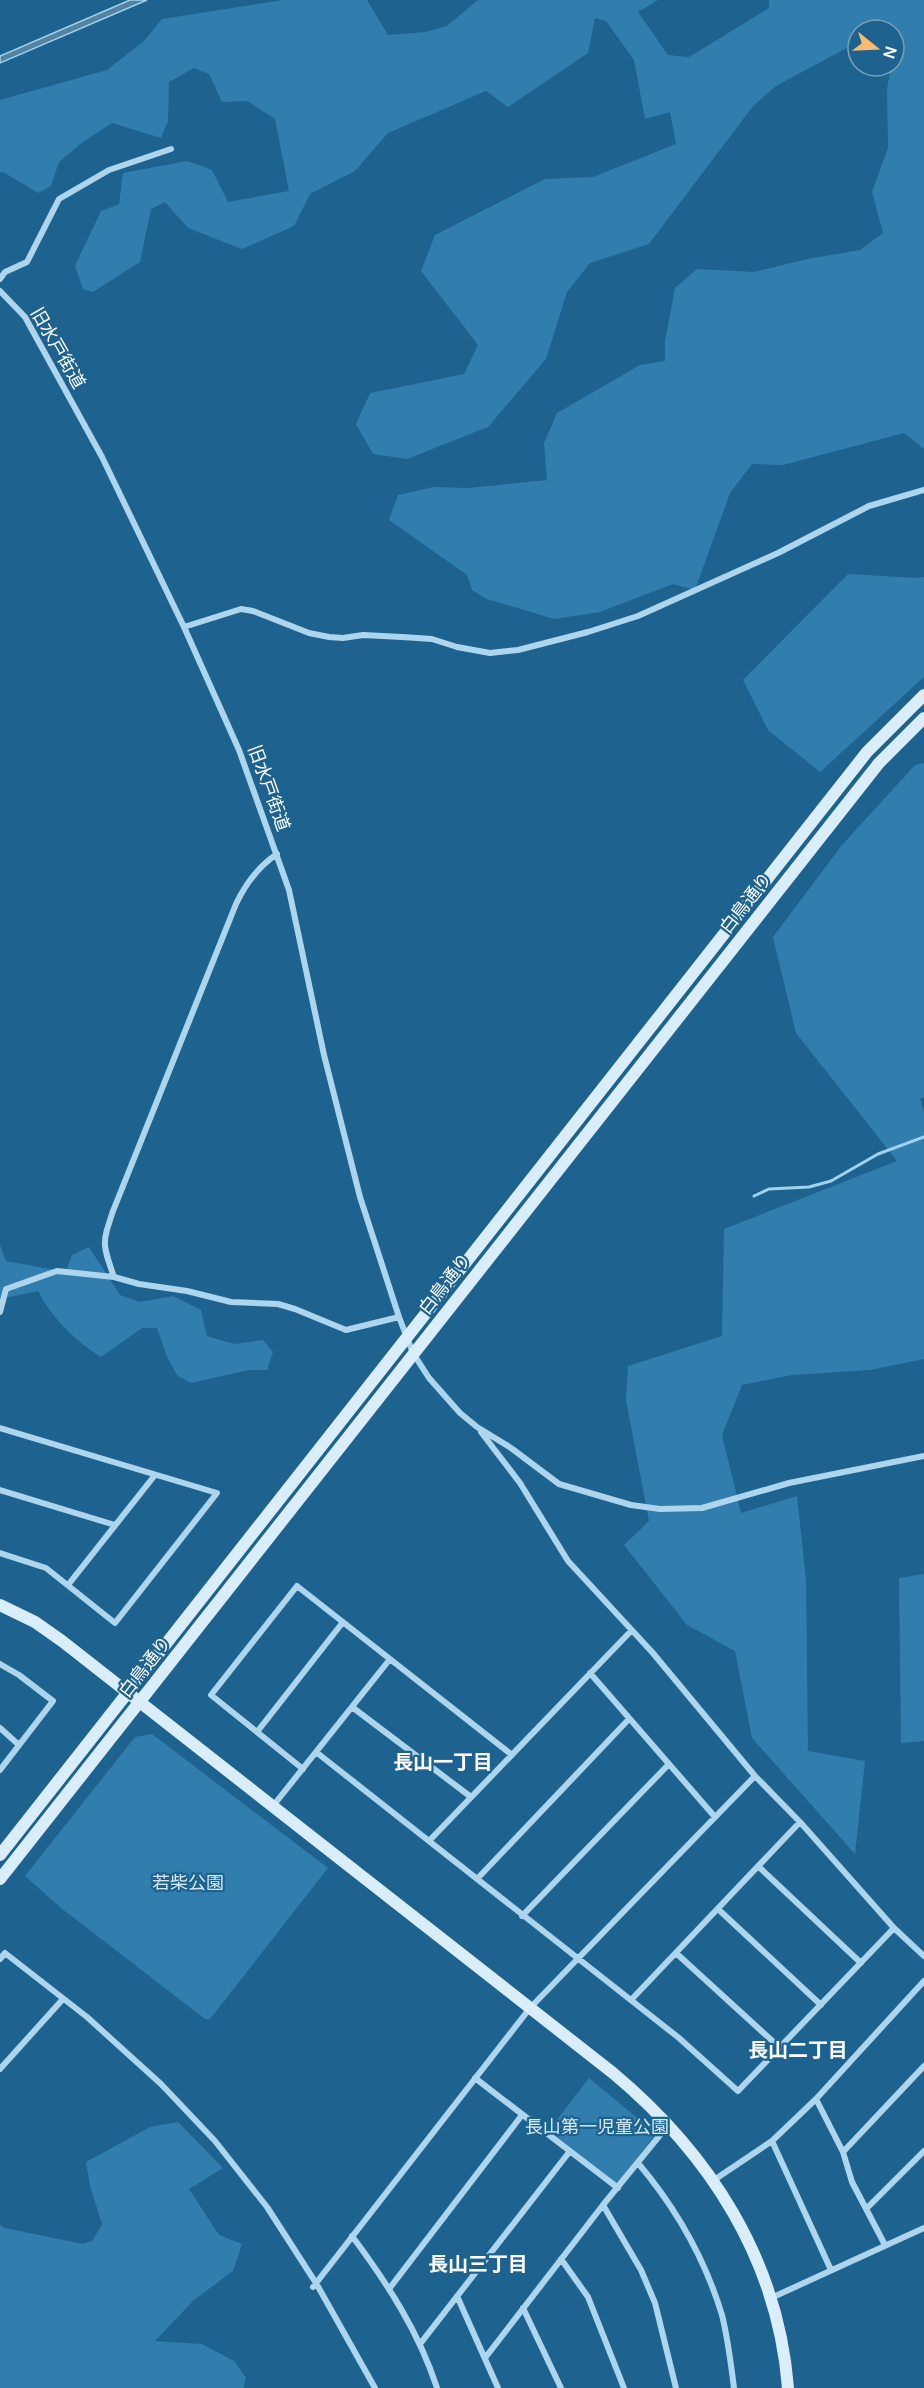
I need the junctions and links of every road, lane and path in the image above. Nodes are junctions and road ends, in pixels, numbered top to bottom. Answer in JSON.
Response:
{"nodes":[{"id":1,"x":171,"y":149,"type":"dead end"},
{"id":2,"x":0,"y":279,"type":"edge"},
{"id":3,"x":0,"y":291,"type":"edge"},
{"id":4,"x":924,"y":490,"type":"edge"},
{"id":5,"x":184,"y":627,"type":"junction"},
{"id":6,"x":924,"y":695,"type":"edge"},
{"id":7,"x":924,"y":718,"type":"edge"},
{"id":8,"x":277,"y":854,"type":"junction"},
{"id":9,"x":114,"y":1277,"type":"junction"},
{"id":10,"x":0,"y":1312,"type":"edge"},
{"id":11,"x":399,"y":1317,"type":"junction"},
{"id":12,"x":407,"y":1337,"type":"junction"},
{"id":13,"x":414,"y":1353,"type":"junction"},
{"id":14,"x":477,"y":1426,"type":"junction"},
{"id":15,"x":0,"y":1428,"type":"edge"},
{"id":16,"x":924,"y":1456,"type":"edge"},
{"id":17,"x":155,"y":1475,"type":"junction"},
{"id":18,"x":0,"y":1490,"type":"edge"},
{"id":19,"x":115,"y":1525,"type":"junction"},
{"id":20,"x":0,"y":1553,"type":"edge"},
{"id":21,"x":68,"y":1585,"type":"junction"},
{"id":22,"x":0,"y":1605,"type":"edge"},
{"id":23,"x":343,"y":1622,"type":"junction"},
{"id":24,"x":631,"y":1630,"type":"junction"},
{"id":25,"x":390,"y":1659,"type":"junction"},
{"id":26,"x":0,"y":1664,"type":"edge"},
{"id":27,"x":590,"y":1673,"type":"junction"},
{"id":28,"x":127,"y":1692,"type":"junction"},
{"id":29,"x":140,"y":1702,"type":"junction"},
{"id":30,"x":352,"y":1707,"type":"junction"},
{"id":31,"x":629,"y":1719,"type":"junction"},
{"id":32,"x":0,"y":1728,"type":"edge"},
{"id":33,"x":257,"y":1732,"type":"junction"},
{"id":34,"x":19,"y":1745,"type":"junction"},
{"id":35,"x":316,"y":1752,"type":"junction"},
{"id":36,"x":512,"y":1755,"type":"junction"},
{"id":37,"x":669,"y":1764,"type":"junction"},
{"id":38,"x":303,"y":1769,"type":"junction"},
{"id":39,"x":0,"y":1770,"type":"edge"},
{"id":40,"x":755,"y":1776,"type":"junction"},
{"id":41,"x":471,"y":1797,"type":"junction"},
{"id":42,"x":273,"y":1807,"type":"junction"},
{"id":43,"x":715,"y":1817,"type":"junction"},
{"id":44,"x":800,"y":1822,"type":"junction"},
{"id":45,"x":429,"y":1841,"type":"junction"},
{"id":46,"x":0,"y":1855,"type":"edge"},
{"id":47,"x":759,"y":1866,"type":"junction"},
{"id":48,"x":0,"y":1879,"type":"edge"},
{"id":49,"x":477,"y":1879,"type":"junction"},
{"id":50,"x":718,"y":1909,"type":"junction"},
{"id":51,"x":522,"y":1916,"type":"junction"},
{"id":52,"x":894,"y":1928,"type":"junction"},
{"id":53,"x":676,"y":1953,"type":"junction"},
{"id":54,"x":924,"y":1956,"type":"edge"},
{"id":55,"x":0,"y":1959,"type":"edge"},
{"id":56,"x":577,"y":1959,"type":"junction"},
{"id":57,"x":861,"y":1963,"type":"junction"},
{"id":58,"x":924,"y":1981,"type":"edge"},
{"id":59,"x":63,"y":1999,"type":"junction"},
{"id":60,"x":631,"y":2000,"type":"junction"},
{"id":61,"x":820,"y":2005,"type":"junction"},
{"id":62,"x":530,"y":2008,"type":"junction"},
{"id":63,"x":780,"y":2048,"type":"junction"},
{"id":64,"x":924,"y":2066,"type":"edge"},
{"id":65,"x":0,"y":2069,"type":"edge"},
{"id":66,"x":476,"y":2078,"type":"junction"},
{"id":67,"x":816,"y":2099,"type":"junction"},
{"id":68,"x":522,"y":2115,"type":"junction"},
{"id":69,"x":669,"y":2124,"type":"junction"},
{"id":70,"x":772,"y":2141,"type":"junction"},
{"id":71,"x":570,"y":2151,"type":"junction"},
{"id":72,"x":924,"y":2151,"type":"edge"},
{"id":73,"x":843,"y":2152,"type":"junction"},
{"id":74,"x":638,"y":2163,"type":"junction"},
{"id":75,"x":714,"y":2180,"type":"junction"},
{"id":76,"x":618,"y":2188,"type":"junction"},
{"id":77,"x":603,"y":2205,"type":"junction"},
{"id":78,"x":866,"y":2209,"type":"junction"},
{"id":79,"x":924,"y":2228,"type":"edge"},
{"id":80,"x":351,"y":2236,"type":"junction"},
{"id":81,"x":885,"y":2245,"type":"junction"},
{"id":82,"x":561,"y":2259,"type":"junction"},
{"id":83,"x":831,"y":2270,"type":"junction"},
{"id":84,"x":314,"y":2285,"type":"junction"},
{"id":85,"x":389,"y":2289,"type":"junction"},
{"id":86,"x":457,"y":2296,"type":"junction"},
{"id":87,"x":770,"y":2298,"type":"junction"},
{"id":88,"x":523,"y":2308,"type":"junction"},
{"id":89,"x":420,"y":2344,"type":"junction"},
{"id":90,"x":485,"y":2358,"type":"junction"},
{"id":91,"x":375,"y":2388,"type":"edge"},
{"id":92,"x":437,"y":2388,"type":"edge"},
{"id":93,"x":498,"y":2388,"type":"edge"},
{"id":94,"x":561,"y":2388,"type":"edge"},
{"id":95,"x":624,"y":2388,"type":"edge"},
{"id":96,"x":676,"y":2388,"type":"edge"},
{"id":97,"x":734,"y":2388,"type":"edge"},
{"id":98,"x":788,"y":2388,"type":"edge"}],
"edges":[{"from":1,"to":2,"type":"street"},
{"from":3,"to":5,"type":"street","name":"旧水戸街道"},
{"from":4,"to":5,"type":"street"},
{"from":5,"to":8,"type":"street","name":"旧水戸街道"},
{"from":6,"to":12,"type":"main road","name":"白鳥通り"},
{"from":7,"to":13,"type":"main road","name":"白鳥通り"},
{"from":8,"to":9,"type":"street"},
{"from":8,"to":11,"type":"street","name":"旧水戸街道"},
{"from":9,"to":10,"type":"street"},
{"from":9,"to":11,"type":"street"},
{"from":11,"to":12,"type":"street","name":"旧水戸街道"},
{"from":12,"to":13,"type":"street","name":"旧水戸街道"},
{"from":12,"to":28,"type":"main road","name":"白鳥通り"},
{"from":13,"to":14,"type":"street","name":"旧水戸街道"},
{"from":13,"to":29,"type":"main road","name":"白鳥通り"},
{"from":14,"to":16,"type":"street"},
{"from":14,"to":24,"type":"street"},
{"from":15,"to":17,"type":"street"},
{"from":17,"to":19,"type":"street"},
{"from":17,"to":21,"type":"street"},
{"from":18,"to":19,"type":"street"},
{"from":19,"to":21,"type":"street"},
{"from":20,"to":21,"type":"street"},
{"from":22,"to":28,"type":"main road"},
{"from":23,"to":25,"type":"street"},
{"from":23,"to":33,"type":"street"},
{"from":23,"to":33,"type":"street"},
{"from":24,"to":27,"type":"street"},
{"from":24,"to":40,"type":"street"},
{"from":25,"to":30,"type":"street"},
{"from":25,"to":36,"type":"street"},
{"from":26,"to":34,"type":"street"},
{"from":27,"to":31,"type":"street"},
{"from":27,"to":36,"type":"street"},
{"from":28,"to":29,"type":"main road"},
{"from":28,"to":46,"type":"main road","name":"白鳥通り"},
{"from":29,"to":42,"type":"main road"},
{"from":29,"to":48,"type":"main road","name":"白鳥通り"},
{"from":30,"to":35,"type":"street"},
{"from":30,"to":41,"type":"street"},
{"from":31,"to":37,"type":"street"},
{"from":31,"to":49,"type":"street"},
{"from":32,"to":34,"type":"street"},
{"from":33,"to":38,"type":"street"},
{"from":34,"to":39,"type":"street"},
{"from":35,"to":38,"type":"street"},
{"from":35,"to":45,"type":"street"},
{"from":36,"to":41,"type":"street"},
{"from":37,"to":43,"type":"street"},
{"from":37,"to":51,"type":"street"},
{"from":38,"to":42,"type":"street"},
{"from":40,"to":43,"type":"street"},
{"from":40,"to":44,"type":"street"},
{"from":41,"to":45,"type":"street"},
{"from":42,"to":62,"type":"main road"},
{"from":43,"to":56,"type":"street"},
{"from":44,"to":47,"type":"street"},
{"from":44,"to":52,"type":"street"},
{"from":45,"to":49,"type":"street"},
{"from":47,"to":50,"type":"street"},
{"from":47,"to":57,"type":"street"},
{"from":49,"to":51,"type":"street"},
{"from":50,"to":53,"type":"street"},
{"from":50,"to":61,"type":"street"},
{"from":51,"to":56,"type":"street"},
{"from":52,"to":54,"type":"street"},
{"from":52,"to":57,"type":"street"},
{"from":53,"to":60,"type":"street"},
{"from":53,"to":63,"type":"street"},
{"from":55,"to":59,"type":"street"},
{"from":56,"to":60,"type":"street"},
{"from":56,"to":62,"type":"street"},
{"from":57,"to":61,"type":"street"},
{"from":58,"to":67,"type":"street"},
{"from":59,"to":65,"type":"street"},
{"from":59,"to":84,"type":"street"},
{"from":60,"to":63,"type":"street"},
{"from":61,"to":63,"type":"street"},
{"from":62,"to":66,"type":"street"},
{"from":62,"to":69,"type":"main road"},
{"from":64,"to":73,"type":"street"},
{"from":66,"to":68,"type":"street"},
{"from":66,"to":80,"type":"street"},
{"from":67,"to":70,"type":"street"},
{"from":67,"to":73,"type":"street"},
{"from":68,"to":71,"type":"street"},
{"from":68,"to":85,"type":"street"},
{"from":69,"to":74,"type":"street"},
{"from":69,"to":75,"type":"main road"},
{"from":70,"to":75,"type":"street"},
{"from":70,"to":83,"type":"street"},
{"from":71,"to":76,"type":"street"},
{"from":71,"to":86,"type":"street"},
{"from":72,"to":78,"type":"street"},
{"from":73,"to":78,"type":"street"},
{"from":74,"to":76,"type":"street"},
{"from":74,"to":97,"type":"street"},
{"from":75,"to":87,"type":"main road"},
{"from":76,"to":77,"type":"street"},
{"from":77,"to":82,"type":"street"},
{"from":77,"to":96,"type":"street"},
{"from":78,"to":81,"type":"street"},
{"from":79,"to":81,"type":"street"},
{"from":80,"to":84,"type":"street"},
{"from":80,"to":85,"type":"street"},
{"from":81,"to":83,"type":"street"},
{"from":82,"to":88,"type":"street"},
{"from":82,"to":95,"type":"street"},
{"from":83,"to":87,"type":"street"},
{"from":84,"to":91,"type":"street"},
{"from":85,"to":89,"type":"street"},
{"from":86,"to":89,"type":"street"},
{"from":86,"to":90,"type":"street"},
{"from":87,"to":98,"type":"main road"},
{"from":88,"to":90,"type":"street"},
{"from":88,"to":94,"type":"street"},
{"from":89,"to":92,"type":"street"},
{"from":90,"to":93,"type":"street"}]}
